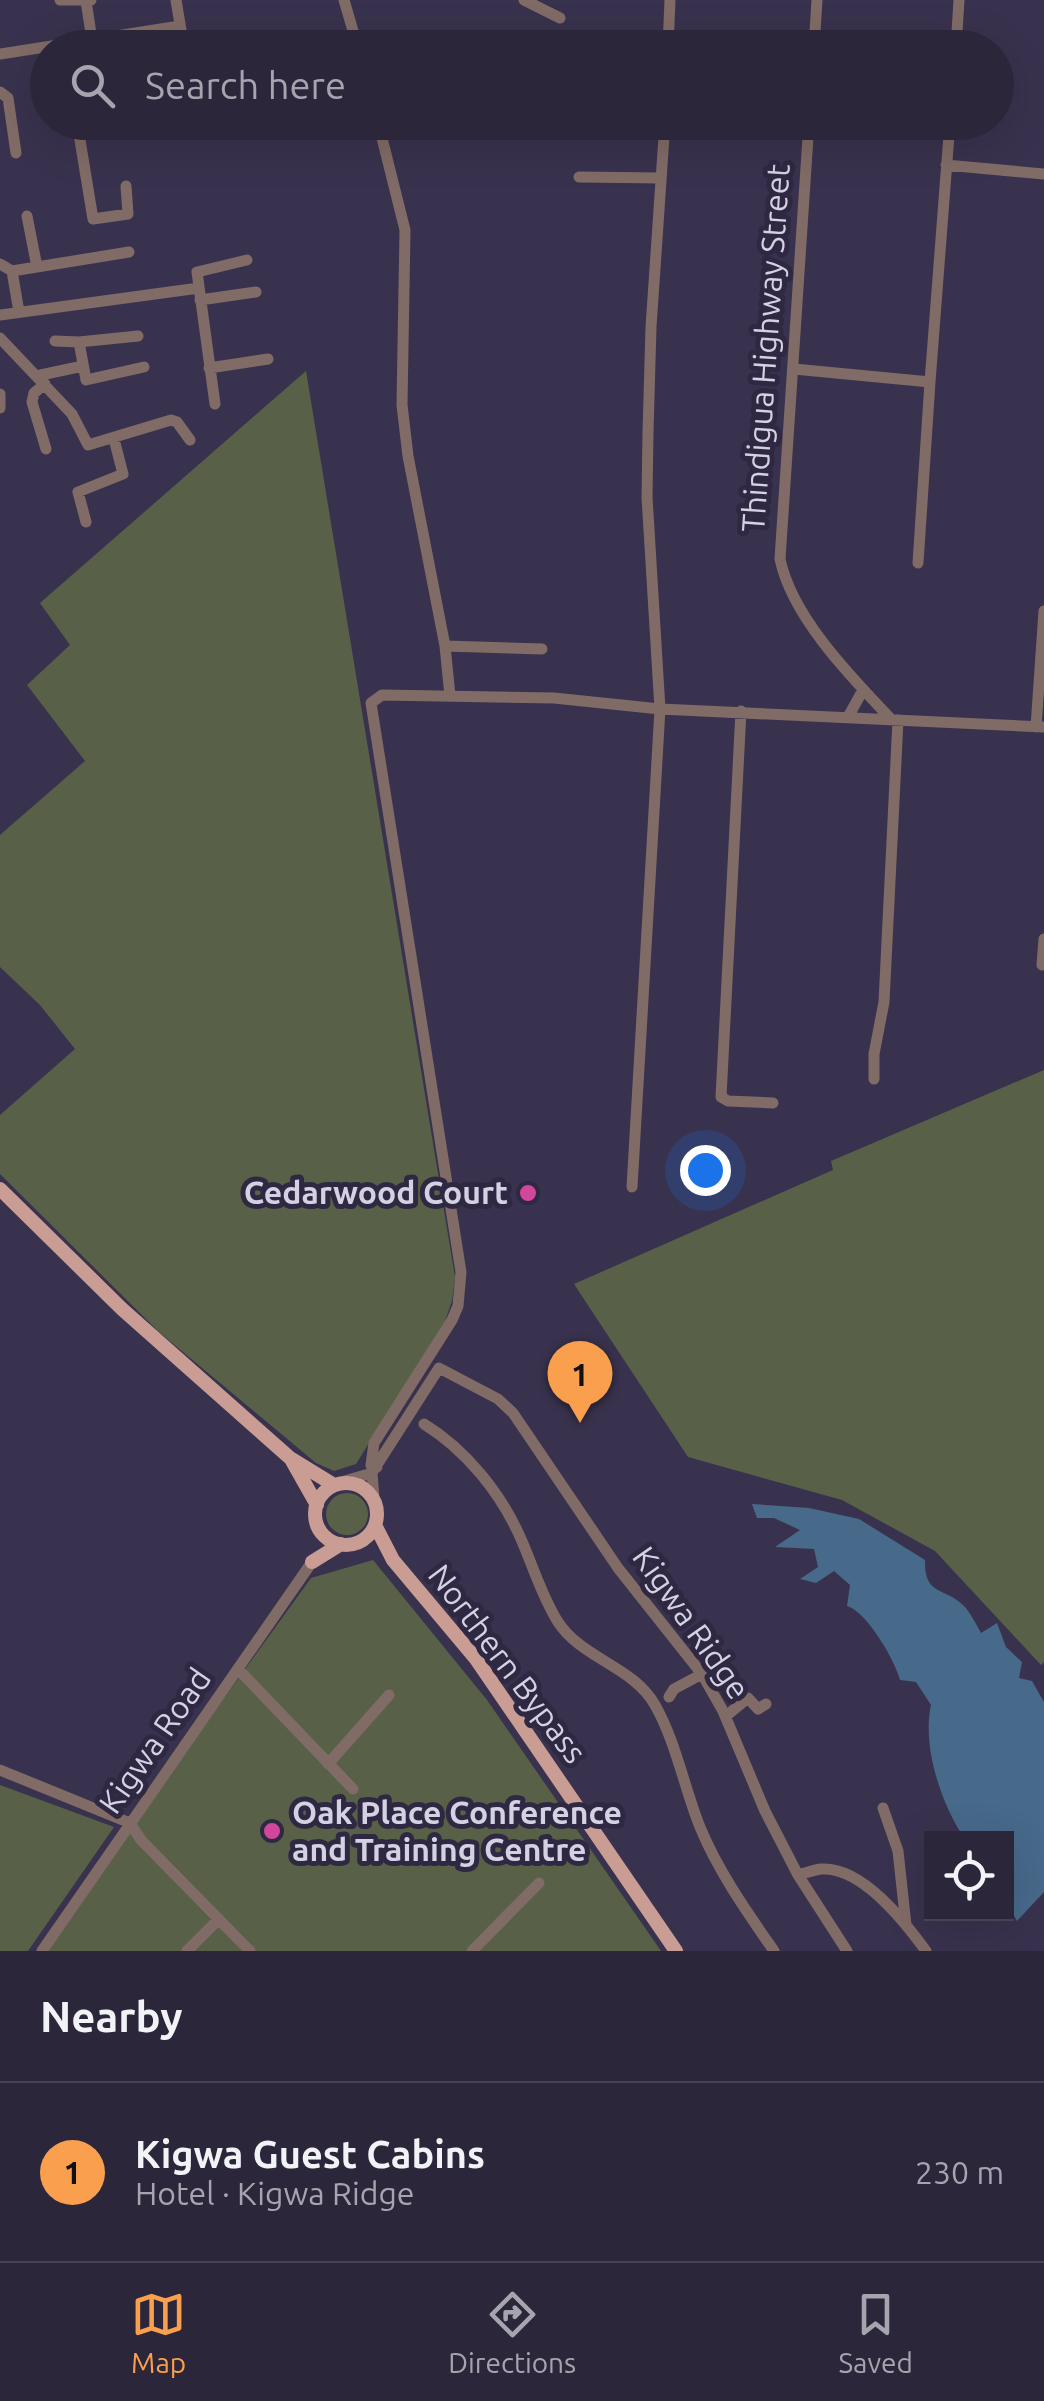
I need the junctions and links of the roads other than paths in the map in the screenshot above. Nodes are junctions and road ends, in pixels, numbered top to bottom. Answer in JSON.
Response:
{"nodes":[{"id":1,"x":60,"y":0,"type":"edge"},
{"id":2,"x":176,"y":0,"type":"edge"},
{"id":3,"x":344,"y":0,"type":"edge"},
{"id":4,"x":524,"y":0,"type":"edge"},
{"id":5,"x":670,"y":0,"type":"edge"},
{"id":6,"x":817,"y":0,"type":"edge"},
{"id":7,"x":959,"y":0,"type":"edge"},
{"id":8,"x":88,"y":1,"type":"edge"},
{"id":9,"x":560,"y":18,"type":"dead end"},
{"id":10,"x":180,"y":26,"type":"junction"},
{"id":11,"x":87,"y":30,"type":"edge"},
{"id":12,"x":154,"y":30,"type":"edge"},
{"id":13,"x":181,"y":30,"type":"edge"},
{"id":14,"x":353,"y":30,"type":"edge"},
{"id":15,"x":669,"y":30,"type":"edge"},
{"id":16,"x":815,"y":30,"type":"edge"},
{"id":17,"x":957,"y":30,"type":"edge"},
{"id":18,"x":30,"y":50,"type":"edge"},
{"id":19,"x":0,"y":54,"type":"edge"},
{"id":20,"x":0,"y":92,"type":"edge"},
{"id":21,"x":80,"y":140,"type":"edge"},
{"id":22,"x":383,"y":140,"type":"edge"},
{"id":23,"x":664,"y":140,"type":"edge"},
{"id":24,"x":809,"y":140,"type":"edge"},
{"id":25,"x":948,"y":140,"type":"edge"},
{"id":26,"x":16,"y":153,"type":"dead end"},
{"id":27,"x":946,"y":165,"type":"junction"},
{"id":28,"x":1044,"y":174,"type":"edge"},
{"id":29,"x":579,"y":177,"type":"dead end"},
{"id":30,"x":661,"y":178,"type":"junction"},
{"id":31,"x":126,"y":186,"type":"dead end"},
{"id":32,"x":27,"y":216,"type":"dead end"},
{"id":33,"x":129,"y":252,"type":"dead end"},
{"id":34,"x":247,"y":260,"type":"dead end"},
{"id":35,"x":6,"y":267,"type":"edge"},
{"id":36,"x":37,"y":267,"type":"junction"},
{"id":37,"x":256,"y":292,"type":"dead end"},
{"id":38,"x":199,"y":294,"type":"junction"},
{"id":39,"x":20,"y":312,"type":"junction"},
{"id":40,"x":0,"y":314,"type":"edge"},
{"id":41,"x":138,"y":336,"type":"dead end"},
{"id":42,"x":0,"y":338,"type":"edge"},
{"id":43,"x":55,"y":341,"type":"dead end"},
{"id":44,"x":79,"y":342,"type":"junction"},
{"id":45,"x":268,"y":359,"type":"dead end"},
{"id":46,"x":82,"y":366,"type":"junction"},
{"id":47,"x":144,"y":367,"type":"dead end"},
{"id":48,"x":209,"y":368,"type":"junction"},
{"id":49,"x":794,"y":369,"type":"junction"},
{"id":50,"x":40,"y":380,"type":"junction"},
{"id":51,"x":930,"y":382,"type":"junction"},
{"id":52,"x":0,"y":394,"type":"edge"},
{"id":53,"x":215,"y":404,"type":"dead end"},
{"id":54,"x":0,"y":408,"type":"edge"},
{"id":55,"x":114,"y":439,"type":"junction"},
{"id":56,"x":190,"y":440,"type":"dead end"},
{"id":57,"x":46,"y":449,"type":"dead end"},
{"id":58,"x":86,"y":522,"type":"dead end"},
{"id":59,"x":918,"y":563,"type":"dead end"},
{"id":60,"x":1044,"y":611,"type":"edge"},
{"id":61,"x":445,"y":646,"type":"junction"},
{"id":62,"x":542,"y":649,"type":"dead end"},
{"id":63,"x":862,"y":690,"type":"junction"},
{"id":64,"x":450,"y":696,"type":"junction"},
{"id":65,"x":660,"y":709,"type":"junction"},
{"id":66,"x":741,"y":711,"type":"junction"},
{"id":67,"x":848,"y":717,"type":"junction"},
{"id":68,"x":895,"y":720,"type":"junction"},
{"id":69,"x":1040,"y":727,"type":"edge"},
{"id":70,"x":1044,"y":939,"type":"edge"},
{"id":71,"x":1042,"y":965,"type":"edge"},
{"id":72,"x":874,"y":1079,"type":"dead end"},
{"id":73,"x":773,"y":1103,"type":"dead end"},
{"id":74,"x":632,"y":1186,"type":"dead end"},
{"id":75,"x":0,"y":1188,"type":"edge"},
{"id":76,"x":424,"y":1424,"type":"dead end"},
{"id":77,"x":290,"y":1458,"type":"junction"},
{"id":78,"x":374,"y":1470,"type":"junction"},
{"id":79,"x":336,"y":1484,"type":"junction"},
{"id":80,"x":374,"y":1498,"type":"junction"},
{"id":81,"x":317,"y":1505,"type":"junction"},
{"id":82,"x":375,"y":1525,"type":"junction"},
{"id":83,"x":320,"y":1530,"type":"junction"},
{"id":84,"x":361,"y":1541,"type":"junction"},
{"id":85,"x":341,"y":1544,"type":"junction"},
{"id":86,"x":393,"y":1560,"type":"junction"},
{"id":87,"x":312,"y":1562,"type":"junction"},
{"id":88,"x":238,"y":1669,"type":"junction"},
{"id":89,"x":702,"y":1674,"type":"junction"},
{"id":90,"x":389,"y":1695,"type":"dead end"},
{"id":91,"x":766,"y":1704,"type":"dead end"},
{"id":92,"x":656,"y":1706,"type":"junction"},
{"id":93,"x":726,"y":1716,"type":"junction"},
{"id":94,"x":328,"y":1764,"type":"junction"},
{"id":95,"x":0,"y":1770,"type":"edge"},
{"id":96,"x":353,"y":1790,"type":"dead end"},
{"id":97,"x":883,"y":1808,"type":"dead end"},
{"id":98,"x":130,"y":1824,"type":"junction"},
{"id":99,"x":798,"y":1875,"type":"junction"},
{"id":100,"x":539,"y":1883,"type":"dead end"},
{"id":101,"x":219,"y":1919,"type":"junction"},
{"id":102,"x":906,"y":1925,"type":"junction"},
{"id":103,"x":42,"y":1951,"type":"edge"},
{"id":104,"x":187,"y":1951,"type":"edge"},
{"id":105,"x":250,"y":1951,"type":"edge"},
{"id":106,"x":472,"y":1951,"type":"edge"},
{"id":107,"x":676,"y":1951,"type":"edge"},
{"id":108,"x":774,"y":1951,"type":"edge"},
{"id":109,"x":846,"y":1951,"type":"edge"},
{"id":110,"x":926,"y":1951,"type":"edge"}],
"edges":[{"from":1,"to":8,"type":"street"},
{"from":2,"to":10,"type":"street"},
{"from":3,"to":14,"type":"street"},
{"from":4,"to":9,"type":"street"},
{"from":5,"to":15,"type":"street"},
{"from":6,"to":16,"type":"street"},
{"from":7,"to":17,"type":"street"},
{"from":8,"to":11,"type":"street"},
{"from":10,"to":12,"type":"street"},
{"from":10,"to":13,"type":"street"},
{"from":18,"to":19,"type":"street"},
{"from":20,"to":26,"type":"street"},
{"from":21,"to":31,"type":"street"},
{"from":22,"to":61,"type":"street"},
{"from":23,"to":30,"type":"street"},
{"from":24,"to":49,"type":"street","name":"Thindigua Highway Street"},
{"from":25,"to":27,"type":"street"},
{"from":27,"to":28,"type":"street"},
{"from":27,"to":51,"type":"street"},
{"from":29,"to":30,"type":"street"},
{"from":30,"to":65,"type":"street"},
{"from":32,"to":36,"type":"street"},
{"from":33,"to":36,"type":"street"},
{"from":34,"to":38,"type":"street"},
{"from":35,"to":36,"type":"street"},
{"from":35,"to":39,"type":"street"},
{"from":37,"to":38,"type":"street"},
{"from":38,"to":39,"type":"street"},
{"from":38,"to":48,"type":"street"},
{"from":39,"to":40,"type":"street"},
{"from":41,"to":44,"type":"street"},
{"from":42,"to":50,"type":"street"},
{"from":43,"to":44,"type":"street"},
{"from":44,"to":46,"type":"street"},
{"from":45,"to":48,"type":"street"},
{"from":46,"to":47,"type":"street"},
{"from":46,"to":50,"type":"street"},
{"from":48,"to":53,"type":"street"},
{"from":49,"to":51,"type":"street"},
{"from":49,"to":63,"type":"street","name":"Thindigua Highway Street"},
{"from":50,"to":55,"type":"street"},
{"from":50,"to":57,"type":"street"},
{"from":51,"to":59,"type":"street"},
{"from":52,"to":54,"type":"street"},
{"from":55,"to":56,"type":"street"},
{"from":55,"to":58,"type":"street"},
{"from":60,"to":69,"type":"street"},
{"from":61,"to":62,"type":"street"},
{"from":61,"to":64,"type":"street"},
{"from":63,"to":67,"type":"street"},
{"from":63,"to":68,"type":"street","name":"Thindigua Highway Street"},
{"from":64,"to":65,"type":"street"},
{"from":64,"to":78,"type":"street"},
{"from":65,"to":66,"type":"street"},
{"from":65,"to":74,"type":"street"},
{"from":66,"to":67,"type":"street"},
{"from":66,"to":73,"type":"street"},
{"from":67,"to":68,"type":"street"},
{"from":68,"to":69,"type":"street"},
{"from":68,"to":72,"type":"street"},
{"from":70,"to":71,"type":"street"},
{"from":75,"to":77,"type":"main road"},
{"from":76,"to":92,"type":"street"},
{"from":77,"to":79,"type":"main road"},
{"from":77,"to":81,"type":"main road"},
{"from":78,"to":79,"type":"street"},
{"from":78,"to":80,"type":"street"},
{"from":78,"to":89,"type":"street","name":"Kigwa Ridge"},
{"from":79,"to":80,"type":"main road"},
{"from":79,"to":81,"type":"main road"},
{"from":80,"to":82,"type":"main road"},
{"from":81,"to":83,"type":"main road"},
{"from":82,"to":84,"type":"main road"},
{"from":82,"to":86,"type":"main road"},
{"from":83,"to":85,"type":"main road"},
{"from":83,"to":87,"type":"main road"},
{"from":84,"to":85,"type":"main road"},
{"from":84,"to":86,"type":"main road"},
{"from":85,"to":87,"type":"main road"},
{"from":86,"to":107,"type":"main road","name":"Northern Bypass"},
{"from":87,"to":88,"type":"street","name":"Kigwa Road"},
{"from":88,"to":94,"type":"street"},
{"from":88,"to":98,"type":"street","name":"Kigwa Road"},
{"from":89,"to":92,"type":"street"},
{"from":89,"to":93,"type":"street","name":"Kigwa Ridge"},
{"from":90,"to":94,"type":"street"},
{"from":91,"to":93,"type":"street"},
{"from":92,"to":108,"type":"street"},
{"from":93,"to":99,"type":"street","name":"Kigwa Ridge"},
{"from":94,"to":96,"type":"street"},
{"from":95,"to":98,"type":"street"},
{"from":97,"to":102,"type":"street"},
{"from":98,"to":101,"type":"street"},
{"from":98,"to":103,"type":"street","name":"Kigwa Road"},
{"from":99,"to":102,"type":"street"},
{"from":99,"to":109,"type":"street","name":"Kigwa Ridge"},
{"from":100,"to":106,"type":"street"},
{"from":101,"to":104,"type":"street"},
{"from":101,"to":105,"type":"street"},
{"from":102,"to":110,"type":"street"}]}
